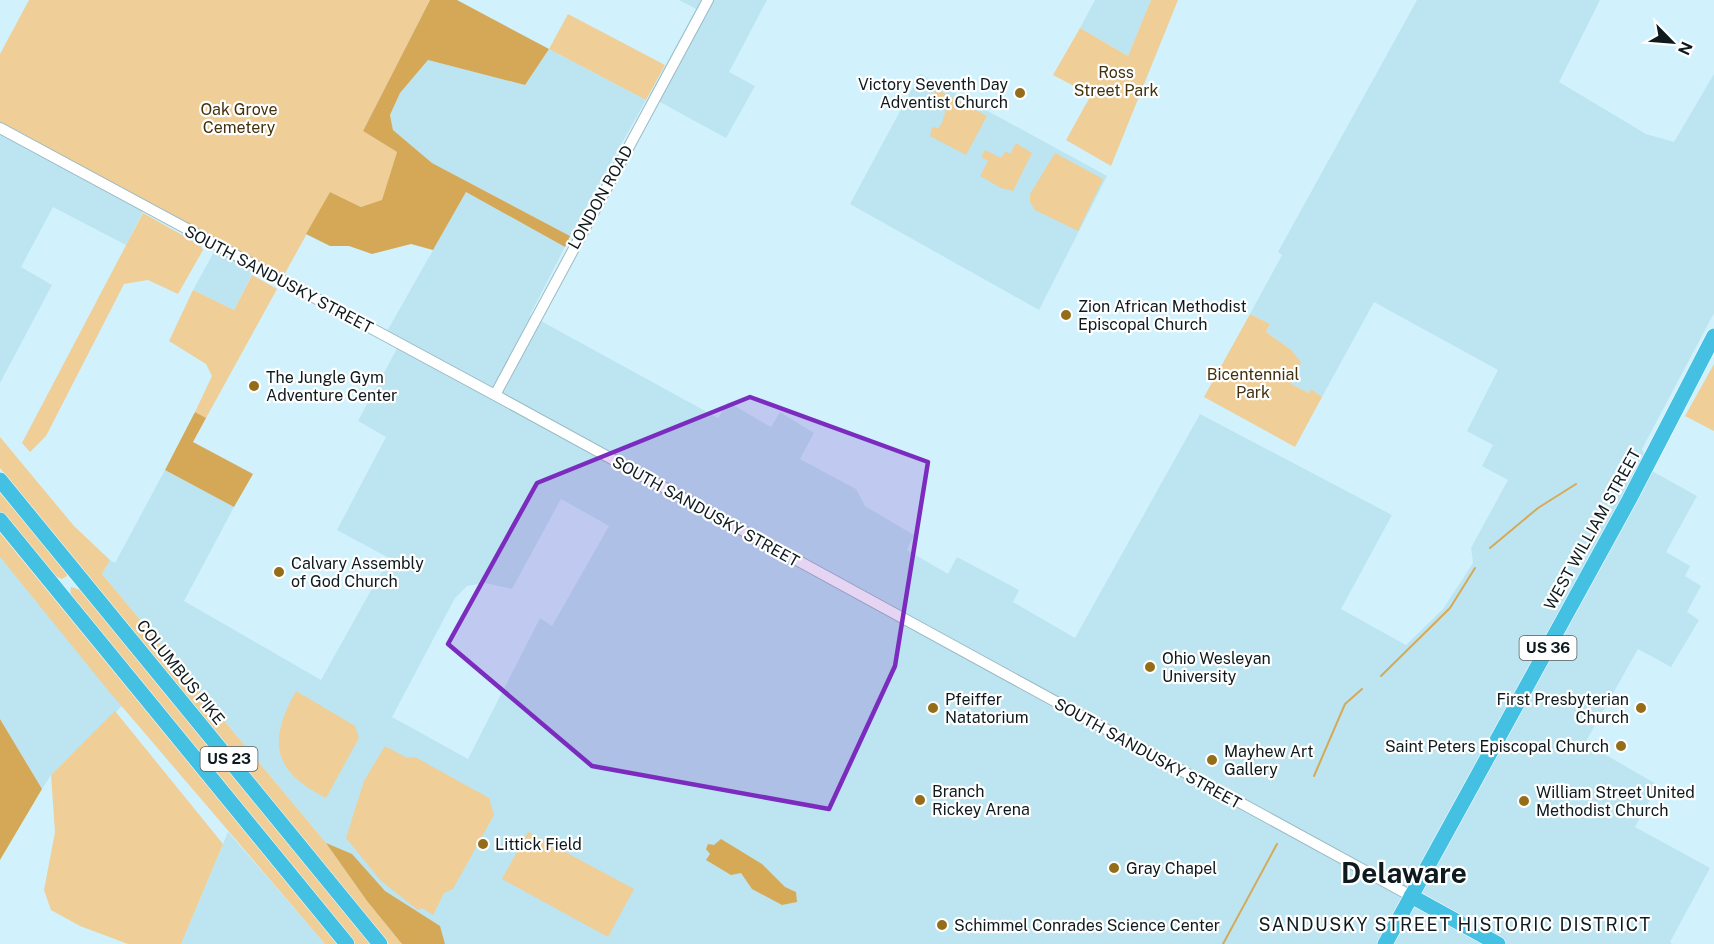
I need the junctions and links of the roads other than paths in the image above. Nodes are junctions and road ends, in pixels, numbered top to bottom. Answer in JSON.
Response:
{"nodes":[{"id":1,"x":708,"y":0,"type":"edge"},
{"id":2,"x":0,"y":129,"type":"edge"},
{"id":3,"x":1714,"y":336,"type":"edge"},
{"id":4,"x":495,"y":395,"type":"junction"},
{"id":5,"x":0,"y":480,"type":"edge"},
{"id":6,"x":0,"y":520,"type":"edge"},
{"id":7,"x":1411,"y":896,"type":"junction"},
{"id":8,"x":346,"y":944,"type":"edge"},
{"id":9,"x":380,"y":944,"type":"edge"},
{"id":10,"x":1384,"y":944,"type":"edge"},
{"id":11,"x":1498,"y":944,"type":"edge"}],
"edges":[{"from":1,"to":4,"type":"street","name":"LONDON ROAD"},
{"from":2,"to":4,"type":"street","name":"SOUTH SANDUSKY STREET"},
{"from":3,"to":7,"type":"highway","name":"WEST WILLIAM STREET","number":"US 36"},
{"from":4,"to":7,"type":"street","name":"SOUTH SANDUSKY STREET"},
{"from":5,"to":9,"type":"highway","name":"COLUMBUS PIKE","number":"US 23"},
{"from":6,"to":8,"type":"highway","number":"US 23"},
{"from":7,"to":10,"type":"highway","number":"US 36"},
{"from":7,"to":11,"type":"highway"}]}
